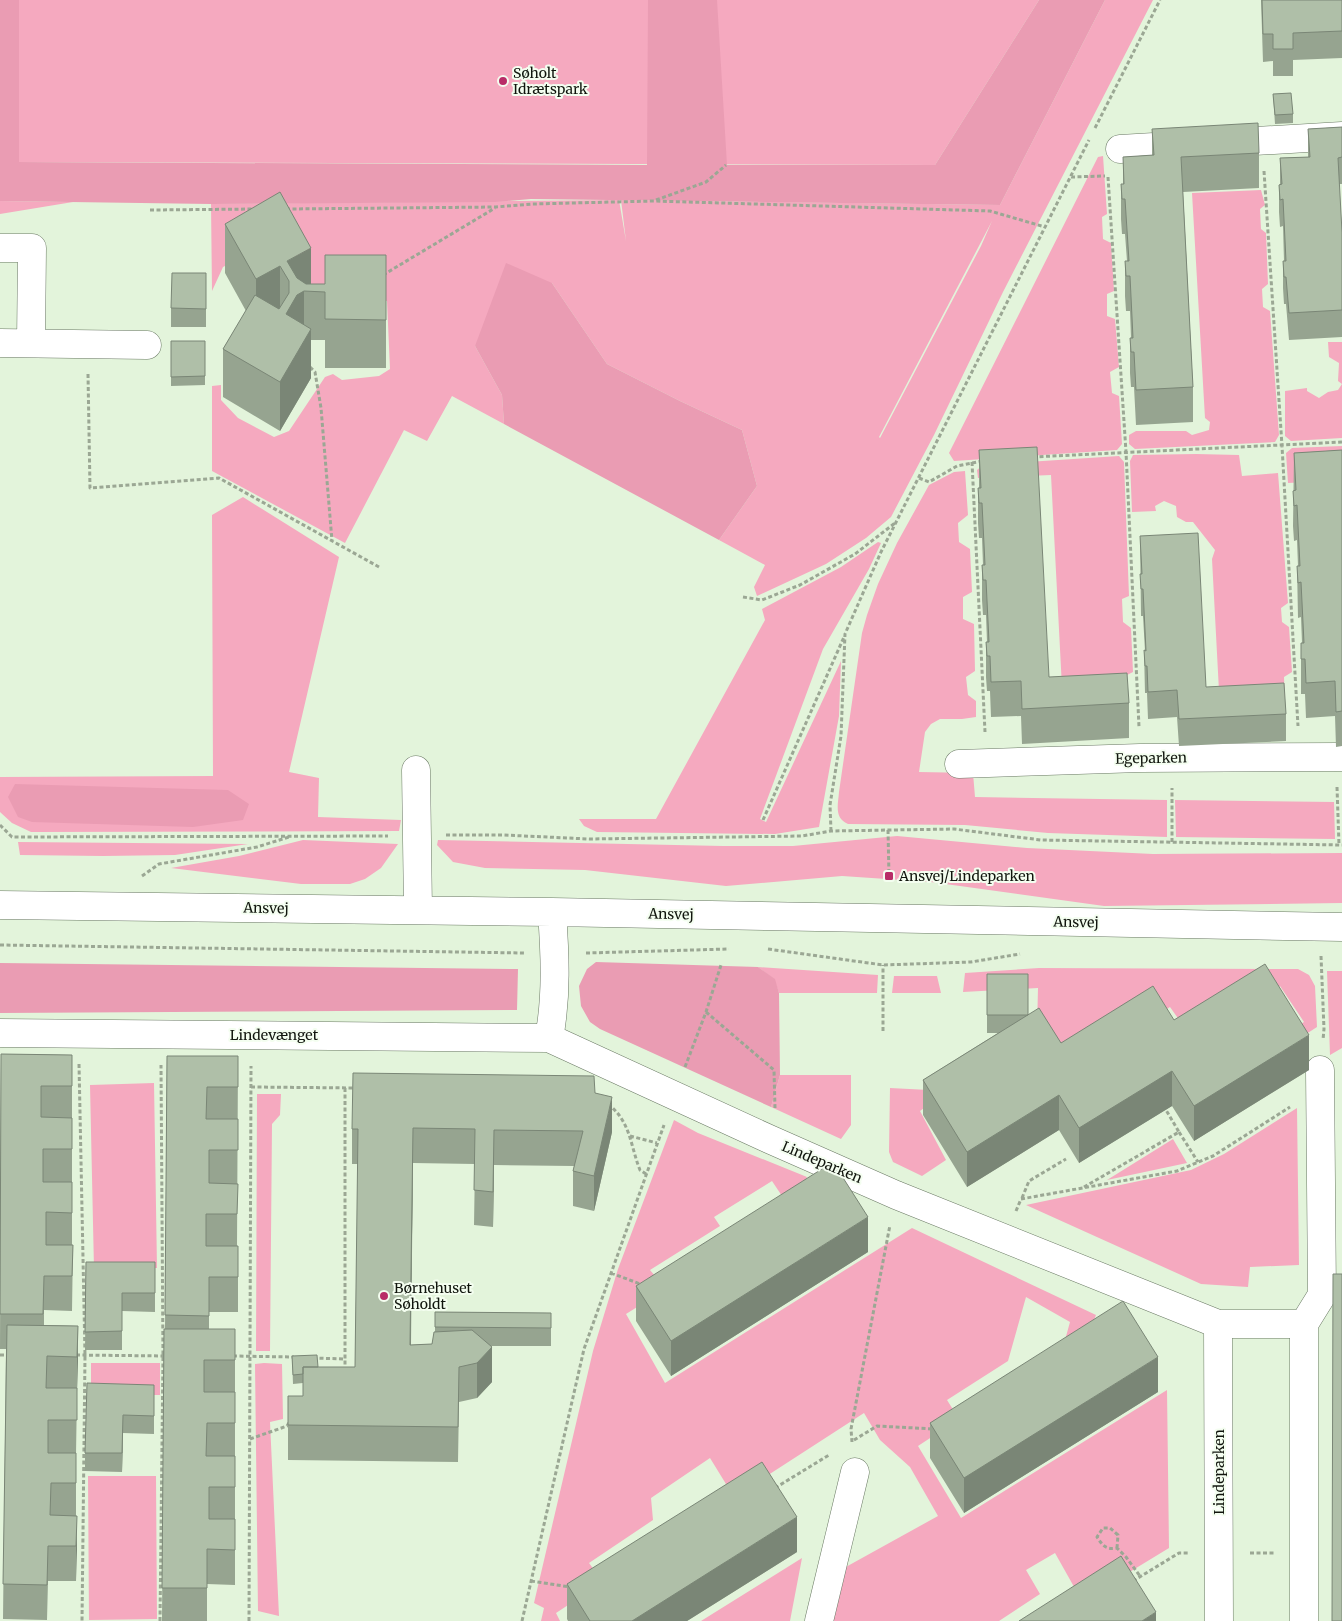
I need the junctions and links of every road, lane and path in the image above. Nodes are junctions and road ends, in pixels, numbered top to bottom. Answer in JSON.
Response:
{"nodes":[{"id":1,"x":1160,"y":0,"type":"edge"},
{"id":2,"x":1342,"y":136,"type":"edge"},
{"id":3,"x":1262,"y":141,"type":"junction"},
{"id":4,"x":1120,"y":149,"type":"dead end"},
{"id":5,"x":726,"y":165,"type":"dead end"},
{"id":6,"x":1071,"y":177,"type":"junction"},
{"id":7,"x":654,"y":200,"type":"junction"},
{"id":8,"x":496,"y":207,"type":"junction"},
{"id":9,"x":258,"y":209,"type":"edge"},
{"id":10,"x":278,"y":209,"type":"edge"},
{"id":11,"x":150,"y":210,"type":"dead end"},
{"id":12,"x":1045,"y":227,"type":"junction"},
{"id":13,"x":0,"y":248,"type":"edge"},
{"id":14,"x":379,"y":276,"type":"edge"},
{"id":15,"x":0,"y":343,"type":"edge"},
{"id":16,"x":31,"y":344,"type":"junction"},
{"id":17,"x":88,"y":344,"type":"junction"},
{"id":18,"x":147,"y":345,"type":"dead end"},
{"id":19,"x":303,"y":362,"type":"edge"},
{"id":20,"x":1342,"y":442,"type":"edge"},
{"id":21,"x":1282,"y":446,"type":"junction"},
{"id":22,"x":1126,"y":452,"type":"junction"},
{"id":23,"x":1025,"y":458,"type":"edge"},
{"id":24,"x":990,"y":460,"type":"edge"},
{"id":25,"x":972,"y":462,"type":"junction"},
{"id":26,"x":919,"y":478,"type":"junction"},
{"id":27,"x":896,"y":523,"type":"junction"},
{"id":28,"x":332,"y":541,"type":"junction"},
{"id":29,"x":379,"y":567,"type":"dead end"},
{"id":30,"x":743,"y":597,"type":"dead end"},
{"id":31,"x":846,"y":634,"type":"junction"},
{"id":32,"x":1300,"y":756,"type":"junction"},
{"id":33,"x":1342,"y":757,"type":"edge"},
{"id":34,"x":1140,"y":758,"type":"junction"},
{"id":35,"x":986,"y":763,"type":"junction"},
{"id":36,"x":959,"y":764,"type":"dead end"},
{"id":37,"x":416,"y":770,"type":"dead end"},
{"id":38,"x":1172,"y":799,"type":"dead end"},
{"id":39,"x":1337,"y":803,"type":"dead end"},
{"id":40,"x":764,"y":820,"type":"dead end"},
{"id":41,"x":0,"y":825,"type":"edge"},
{"id":42,"x":888,"y":830,"type":"junction"},
{"id":43,"x":831,"y":832,"type":"junction"},
{"id":44,"x":294,"y":836,"type":"junction"},
{"id":45,"x":417,"y":836,"type":"junction"},
{"id":46,"x":1172,"y":842,"type":"junction"},
{"id":47,"x":1340,"y":845,"type":"edge"},
{"id":48,"x":888,"y":876,"type":"dead end"},
{"id":49,"x":136,"y":880,"type":"dead end"},
{"id":50,"x":0,"y":905,"type":"edge"},
{"id":51,"x":418,"y":910,"type":"junction"},
{"id":52,"x":552,"y":912,"type":"junction"},
{"id":53,"x":1331,"y":927,"type":"edge"},
{"id":54,"x":0,"y":945,"type":"edge"},
{"id":55,"x":738,"y":948,"type":"dead end"},
{"id":56,"x":767,"y":949,"type":"dead end"},
{"id":57,"x":555,"y":953,"type":"junction"},
{"id":58,"x":1026,"y":953,"type":"dead end"},
{"id":59,"x":721,"y":964,"type":"dead end"},
{"id":60,"x":883,"y":965,"type":"junction"},
{"id":61,"x":706,"y":1012,"type":"junction"},
{"id":62,"x":883,"y":1031,"type":"dead end"},
{"id":63,"x":0,"y":1033,"type":"edge"},
{"id":64,"x":79,"y":1034,"type":"junction"},
{"id":65,"x":160,"y":1035,"type":"junction"},
{"id":66,"x":252,"y":1036,"type":"junction"},
{"id":67,"x":549,"y":1038,"type":"junction"},
{"id":68,"x":684,"y":1067,"type":"dead end"},
{"id":69,"x":1320,"y":1079,"type":"junction"},
{"id":70,"x":251,"y":1087,"type":"junction"},
{"id":71,"x":345,"y":1088,"type":"junction"},
{"id":72,"x":365,"y":1088,"type":"edge"},
{"id":73,"x":602,"y":1099,"type":"edge"},
{"id":74,"x":1166,"y":1110,"type":"dead end"},
{"id":75,"x":667,"y":1116,"type":"dead end"},
{"id":76,"x":1179,"y":1132,"type":"junction"},
{"id":77,"x":630,"y":1136,"type":"junction"},
{"id":78,"x":769,"y":1139,"type":"junction"},
{"id":79,"x":658,"y":1143,"type":"junction"},
{"id":80,"x":1066,"y":1160,"type":"dead end"},
{"id":81,"x":1198,"y":1162,"type":"junction"},
{"id":82,"x":646,"y":1174,"type":"junction"},
{"id":83,"x":1081,"y":1188,"type":"junction"},
{"id":84,"x":896,"y":1195,"type":"junction"},
{"id":85,"x":1021,"y":1199,"type":"junction"},
{"id":86,"x":1005,"y":1238,"type":"junction"},
{"id":87,"x":611,"y":1273,"type":"junction"},
{"id":88,"x":644,"y":1286,"type":"edge"},
{"id":89,"x":1218,"y":1324,"type":"junction"},
{"id":90,"x":1304,"y":1324,"type":"junction"},
{"id":91,"x":0,"y":1355,"type":"edge"},
{"id":92,"x":9,"y":1355,"type":"edge"},
{"id":93,"x":75,"y":1355,"type":"edge"},
{"id":94,"x":85,"y":1355,"type":"junction"},
{"id":95,"x":164,"y":1356,"type":"junction"},
{"id":96,"x":173,"y":1356,"type":"edge"},
{"id":97,"x":231,"y":1356,"type":"edge"},
{"id":98,"x":250,"y":1356,"type":"junction"},
{"id":99,"x":301,"y":1357,"type":"edge"},
{"id":100,"x":310,"y":1358,"type":"edge"},
{"id":101,"x":345,"y":1359,"type":"junction"},
{"id":102,"x":344,"y":1376,"type":"edge"},
{"id":103,"x":294,"y":1414,"type":"edge"},
{"id":104,"x":250,"y":1439,"type":"junction"},
{"id":105,"x":855,"y":1472,"type":"joint"},
{"id":106,"x":1117,"y":1548,"type":"junction"},
{"id":107,"x":1219,"y":1553,"type":"junction"},
{"id":108,"x":1304,"y":1554,"type":"junction"},
{"id":109,"x":1140,"y":1576,"type":"junction"},
{"id":110,"x":1131,"y":1582,"type":"edge"},
{"id":111,"x":82,"y":1621,"type":"edge"},
{"id":112,"x":160,"y":1621,"type":"edge"},
{"id":113,"x":249,"y":1621,"type":"edge"},
{"id":114,"x":522,"y":1621,"type":"edge"},
{"id":115,"x":819,"y":1621,"type":"edge"},
{"id":116,"x":1219,"y":1621,"type":"edge"},
{"id":117,"x":1304,"y":1621,"type":"edge"}],
"edges":[{"from":1,"to":6,"type":"path"},
{"from":2,"to":3,"type":"street"},
{"from":3,"to":4,"type":"street"},
{"from":3,"to":21,"type":"path"},
{"from":5,"to":7,"type":"path"},
{"from":6,"to":12,"type":"path"},
{"from":6,"to":22,"type":"path"},
{"from":7,"to":8,"type":"path"},
{"from":7,"to":12,"type":"path"},
{"from":8,"to":10,"type":"path"},
{"from":8,"to":14,"type":"path"},
{"from":9,"to":11,"type":"path"},
{"from":12,"to":26,"type":"path"},
{"from":13,"to":16,"type":"street"},
{"from":15,"to":16,"type":"street"},
{"from":16,"to":17,"type":"street"},
{"from":17,"to":18,"type":"street"},
{"from":17,"to":28,"type":"path"},
{"from":19,"to":28,"type":"path"},
{"from":20,"to":21,"type":"path"},
{"from":21,"to":22,"type":"path"},
{"from":21,"to":32,"type":"path"},
{"from":22,"to":23,"type":"path"},
{"from":22,"to":34,"type":"path"},
{"from":24,"to":25,"type":"path"},
{"from":25,"to":26,"type":"path"},
{"from":25,"to":35,"type":"path"},
{"from":26,"to":27,"type":"path"},
{"from":27,"to":30,"type":"path"},
{"from":27,"to":31,"type":"path"},
{"from":28,"to":29,"type":"path"},
{"from":31,"to":40,"type":"path"},
{"from":31,"to":43,"type":"path"},
{"from":32,"to":33,"type":"street","name":"Egeparken"},
{"from":32,"to":34,"type":"street","name":"Egeparken"},
{"from":34,"to":35,"type":"street","name":"Egeparken"},
{"from":35,"to":36,"type":"street","name":"Egeparken"},
{"from":37,"to":45,"type":"street"},
{"from":38,"to":46,"type":"path"},
{"from":39,"to":47,"type":"path"},
{"from":41,"to":44,"type":"path"},
{"from":42,"to":43,"type":"path"},
{"from":42,"to":46,"type":"path"},
{"from":42,"to":48,"type":"path"},
{"from":43,"to":45,"type":"path"},
{"from":44,"to":45,"type":"path"},
{"from":44,"to":49,"type":"path"},
{"from":45,"to":51,"type":"street"},
{"from":46,"to":47,"type":"path"},
{"from":50,"to":51,"type":"street","name":"Ansvej"},
{"from":51,"to":52,"type":"street","name":"Ansvej"},
{"from":52,"to":53,"type":"street","name":"Ansvej"},
{"from":52,"to":57,"type":"street"},
{"from":53,"to":69,"type":"path"},
{"from":54,"to":57,"type":"path"},
{"from":55,"to":57,"type":"path"},
{"from":56,"to":60,"type":"path"},
{"from":57,"to":67,"type":"street"},
{"from":58,"to":60,"type":"path"},
{"from":59,"to":61,"type":"path"},
{"from":60,"to":62,"type":"path"},
{"from":61,"to":68,"type":"path"},
{"from":61,"to":78,"type":"path"},
{"from":63,"to":64,"type":"street","name":"Lindevænget"},
{"from":64,"to":65,"type":"street","name":"Lindevænget"},
{"from":64,"to":94,"type":"path"},
{"from":65,"to":66,"type":"street","name":"Lindevænget"},
{"from":65,"to":95,"type":"path"},
{"from":66,"to":67,"type":"street","name":"Lindevænget"},
{"from":66,"to":70,"type":"path"},
{"from":67,"to":78,"type":"street","name":"Lindeparken"},
{"from":69,"to":81,"type":"path"},
{"from":69,"to":90,"type":"street"},
{"from":70,"to":71,"type":"path"},
{"from":70,"to":98,"type":"path"},
{"from":71,"to":72,"type":"path"},
{"from":71,"to":101,"type":"path"},
{"from":73,"to":77,"type":"path"},
{"from":74,"to":76,"type":"path"},
{"from":75,"to":79,"type":"path"},
{"from":76,"to":81,"type":"path"},
{"from":76,"to":83,"type":"path"},
{"from":77,"to":79,"type":"path"},
{"from":77,"to":82,"type":"path"},
{"from":78,"to":84,"type":"street","name":"Lindeparken"},
{"from":79,"to":82,"type":"path"},
{"from":80,"to":85,"type":"path"},
{"from":81,"to":83,"type":"path"},
{"from":82,"to":87,"type":"path"},
{"from":83,"to":85,"type":"path"},
{"from":84,"to":86,"type":"street","name":"Lindeparken"},
{"from":84,"to":105,"type":"path"},
{"from":85,"to":86,"type":"path"},
{"from":86,"to":89,"type":"street","name":"Lindeparken"},
{"from":87,"to":88,"type":"path"},
{"from":87,"to":114,"type":"path"},
{"from":89,"to":90,"type":"street","name":"Lindeparken"},
{"from":89,"to":107,"type":"street","name":"Lindeparken"},
{"from":90,"to":108,"type":"street"},
{"from":91,"to":92,"type":"path"},
{"from":93,"to":94,"type":"path"},
{"from":94,"to":95,"type":"path"},
{"from":94,"to":111,"type":"path"},
{"from":95,"to":96,"type":"path"},
{"from":95,"to":112,"type":"path"},
{"from":97,"to":98,"type":"path"},
{"from":98,"to":99,"type":"path"},
{"from":98,"to":104,"type":"path"},
{"from":100,"to":101,"type":"path"},
{"from":101,"to":102,"type":"path"},
{"from":103,"to":104,"type":"path"},
{"from":104,"to":113,"type":"path"},
{"from":105,"to":115,"type":"street"},
{"from":106,"to":106,"type":"path"},
{"from":106,"to":109,"type":"path"},
{"from":107,"to":108,"type":"path"},
{"from":107,"to":109,"type":"path"},
{"from":107,"to":116,"type":"street","name":"Lindeparken"},
{"from":108,"to":117,"type":"street"},
{"from":109,"to":110,"type":"path"}]}
